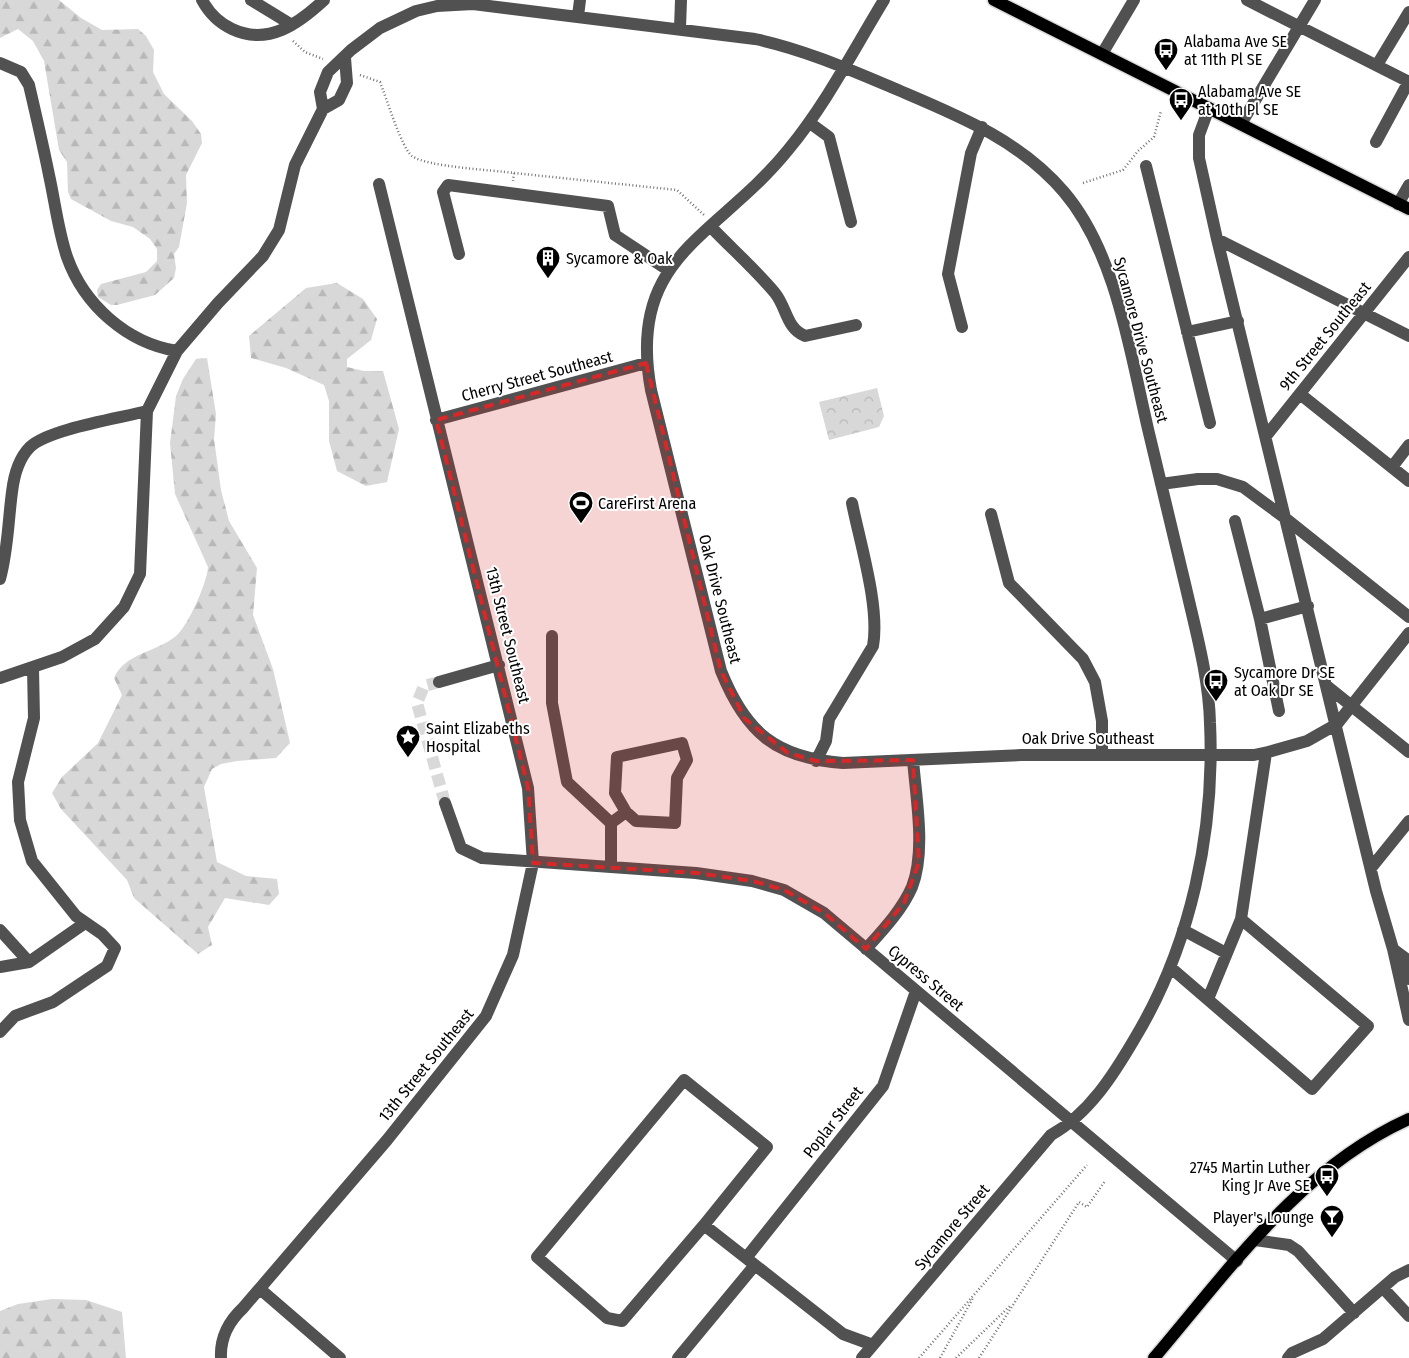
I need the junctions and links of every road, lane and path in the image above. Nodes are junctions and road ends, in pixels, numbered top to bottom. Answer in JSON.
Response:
{"nodes":[{"id":1,"x":202,"y":0,"type":"edge"},
{"id":2,"x":252,"y":0,"type":"edge"},
{"id":3,"x":324,"y":0,"type":"edge"},
{"id":4,"x":580,"y":0,"type":"edge"},
{"id":5,"x":681,"y":0,"type":"edge"},
{"id":6,"x":884,"y":0,"type":"edge"},
{"id":7,"x":994,"y":0,"type":"edge"},
{"id":8,"x":1134,"y":0,"type":"edge"},
{"id":9,"x":1247,"y":0,"type":"edge"},
{"id":10,"x":1315,"y":0,"type":"edge"},
{"id":11,"x":1409,"y":12,"type":"edge"},
{"id":12,"x":578,"y":16,"type":"junction"},
{"id":13,"x":292,"y":25,"type":"junction"},
{"id":14,"x":1300,"y":25,"type":"junction"},
{"id":15,"x":680,"y":28,"type":"junction"},
{"id":16,"x":293,"y":41,"type":"dead end"},
{"id":17,"x":1102,"y":54,"type":"junction"},
{"id":18,"x":345,"y":58,"type":"junction"},
{"id":19,"x":327,"y":61,"type":"dead end"},
{"id":20,"x":0,"y":63,"type":"edge"},
{"id":21,"x":1377,"y":65,"type":"junction"},
{"id":22,"x":844,"y":67,"type":"junction"},
{"id":23,"x":357,"y":74,"type":"dead end"},
{"id":24,"x":1409,"y":81,"type":"edge"},
{"id":25,"x":1404,"y":104,"type":"edge"},
{"id":26,"x":1209,"y":108,"type":"junction"},
{"id":27,"x":323,"y":110,"type":"junction"},
{"id":28,"x":1161,"y":111,"type":"dead end"},
{"id":29,"x":810,"y":122,"type":"junction"},
{"id":30,"x":1241,"y":124,"type":"junction"},
{"id":31,"x":982,"y":127,"type":"junction"},
{"id":32,"x":1376,"y":142,"type":"dead end"},
{"id":33,"x":1146,"y":166,"type":"dead end"},
{"id":34,"x":514,"y":173,"type":"junction"},
{"id":35,"x":1083,"y":183,"type":"dead end"},
{"id":36,"x":379,"y":184,"type":"dead end"},
{"id":37,"x":1409,"y":185,"type":"edge"},
{"id":38,"x":512,"y":194,"type":"junction"},
{"id":39,"x":1404,"y":206,"type":"edge"},
{"id":40,"x":851,"y":222,"type":"dead end"},
{"id":41,"x":712,"y":225,"type":"junction"},
{"id":42,"x":1217,"y":239,"type":"junction"},
{"id":43,"x":459,"y":254,"type":"dead end"},
{"id":44,"x":1409,"y":257,"type":"edge"},
{"id":45,"x":668,"y":270,"type":"junction"},
{"id":46,"x":1363,"y":315,"type":"junction"},
{"id":47,"x":1238,"y":321,"type":"junction"},
{"id":48,"x":856,"y":325,"type":"dead end"},
{"id":49,"x":962,"y":327,"type":"dead end"},
{"id":50,"x":1187,"y":332,"type":"junction"},
{"id":51,"x":1409,"y":336,"type":"edge"},
{"id":52,"x":177,"y":352,"type":"junction"},
{"id":53,"x":646,"y":363,"type":"junction"},
{"id":54,"x":1300,"y":394,"type":"junction"},
{"id":55,"x":147,"y":411,"type":"junction"},
{"id":56,"x":436,"y":420,"type":"junction"},
{"id":57,"x":1210,"y":422,"type":"dead end"},
{"id":58,"x":1266,"y":436,"type":"junction"},
{"id":59,"x":1409,"y":446,"type":"edge"},
{"id":60,"x":1392,"y":467,"type":"junction"},
{"id":61,"x":1409,"y":481,"type":"edge"},
{"id":62,"x":1161,"y":484,"type":"junction"},
{"id":63,"x":852,"y":503,"type":"dead end"},
{"id":64,"x":991,"y":514,"type":"dead end"},
{"id":65,"x":1285,"y":518,"type":"junction"},
{"id":66,"x":1235,"y":521,"type":"dead end"},
{"id":67,"x":0,"y":579,"type":"edge"},
{"id":68,"x":1308,"y":606,"type":"junction"},
{"id":69,"x":1409,"y":617,"type":"edge"},
{"id":70,"x":1260,"y":619,"type":"junction"},
{"id":71,"x":1409,"y":633,"type":"edge"},
{"id":72,"x":552,"y":636,"type":"dead end"},
{"id":73,"x":499,"y":666,"type":"junction"},
{"id":74,"x":33,"y":668,"type":"junction"},
{"id":75,"x":0,"y":678,"type":"edge"},
{"id":76,"x":439,"y":682,"type":"tunnel mouth"},
{"id":77,"x":1328,"y":687,"type":"junction"},
{"id":78,"x":1351,"y":705,"type":"junction"},
{"id":79,"x":1279,"y":711,"type":"dead end"},
{"id":80,"x":1337,"y":724,"type":"junction"},
{"id":81,"x":1266,"y":752,"type":"junction"},
{"id":82,"x":1409,"y":752,"type":"edge"},
{"id":83,"x":1102,"y":754,"type":"junction"},
{"id":84,"x":1210,"y":754,"type":"junction"},
{"id":85,"x":913,"y":760,"type":"junction"},
{"id":86,"x":816,"y":761,"type":"junction"},
{"id":87,"x":445,"y":803,"type":"tunnel mouth"},
{"id":88,"x":626,"y":812,"type":"junction"},
{"id":89,"x":1409,"y":821,"type":"edge"},
{"id":90,"x":612,"y":823,"type":"junction"},
{"id":91,"x":533,"y":863,"type":"junction"},
{"id":92,"x":611,"y":868,"type":"junction"},
{"id":93,"x":1371,"y":868,"type":"junction"},
{"id":94,"x":1241,"y":919,"type":"junction"},
{"id":95,"x":85,"y":923,"type":"junction"},
{"id":96,"x":0,"y":930,"type":"edge"},
{"id":97,"x":1183,"y":930,"type":"junction"},
{"id":98,"x":866,"y":949,"type":"junction"},
{"id":99,"x":1393,"y":949,"type":"junction"},
{"id":100,"x":1226,"y":953,"type":"junction"},
{"id":101,"x":1407,"y":959,"type":"edge"},
{"id":102,"x":30,"y":962,"type":"junction"},
{"id":103,"x":0,"y":967,"type":"edge"},
{"id":104,"x":1170,"y":967,"type":"junction"},
{"id":105,"x":1409,"y":979,"type":"edge"},
{"id":106,"x":916,"y":991,"type":"junction"},
{"id":107,"x":1208,"y":999,"type":"junction"},
{"id":108,"x":0,"y":1016,"type":"edge"},
{"id":109,"x":15,"y":1016,"type":"junction"},
{"id":110,"x":1409,"y":1020,"type":"edge"},
{"id":111,"x":0,"y":1032,"type":"edge"},
{"id":112,"x":1409,"y":1119,"type":"edge"},
{"id":113,"x":1072,"y":1123,"type":"junction"},
{"id":114,"x":1087,"y":1165,"type":"dead end"},
{"id":115,"x":1105,"y":1180,"type":"dead end"},
{"id":116,"x":704,"y":1225,"type":"junction"},
{"id":117,"x":1255,"y":1240,"type":"junction"},
{"id":118,"x":750,"y":1262,"type":"junction"},
{"id":119,"x":1236,"y":1262,"type":"junction"},
{"id":120,"x":1409,"y":1270,"type":"edge"},
{"id":121,"x":1383,"y":1288,"type":"junction"},
{"id":122,"x":260,"y":1289,"type":"junction"},
{"id":123,"x":976,"y":1293,"type":"junction"},
{"id":124,"x":1015,"y":1302,"type":"junction"},
{"id":125,"x":1407,"y":1309,"type":"edge"},
{"id":126,"x":1354,"y":1313,"type":"junction"},
{"id":127,"x":873,"y":1345,"type":"junction"},
{"id":128,"x":222,"y":1358,"type":"edge"},
{"id":129,"x":340,"y":1358,"type":"edge"},
{"id":130,"x":678,"y":1358,"type":"edge"},
{"id":131,"x":862,"y":1358,"type":"edge"},
{"id":132,"x":919,"y":1358,"type":"edge"},
{"id":133,"x":940,"y":1358,"type":"edge"},
{"id":134,"x":956,"y":1358,"type":"edge"},
{"id":135,"x":979,"y":1358,"type":"edge"},
{"id":136,"x":1154,"y":1358,"type":"edge"},
{"id":137,"x":1288,"y":1358,"type":"edge"}],
"edges":[{"from":1,"to":13,"type":"street"},
{"from":2,"to":13,"type":"street"},
{"from":3,"to":13,"type":"street"},
{"from":4,"to":12,"type":"street"},
{"from":5,"to":15,"type":"street"},
{"from":6,"to":22,"type":"street","name":"Oak Drive Southeast"},
{"from":7,"to":17,"type":"main road"},
{"from":8,"to":17,"type":"street"},
{"from":9,"to":14,"type":"street"},
{"from":10,"to":14,"type":"street"},
{"from":11,"to":21,"type":"street"},
{"from":12,"to":15,"type":"street","name":"Sycamore Drive Southeast"},
{"from":12,"to":18,"type":"street","name":"Sycamore Drive Southeast"},
{"from":14,"to":21,"type":"street"},
{"from":14,"to":30,"type":"street"},
{"from":15,"to":22,"type":"street","name":"Sycamore Drive Southeast"},
{"from":16,"to":19,"type":"path"},
{"from":17,"to":26,"type":"main road"},
{"from":18,"to":27,"type":"street","name":"Sycamore Drive Southeast"},
{"from":18,"to":27,"type":"street","name":"Sycamore Drive Southeast"},
{"from":20,"to":52,"type":"street"},
{"from":21,"to":24,"type":"street"},
{"from":22,"to":29,"type":"street","name":"Oak Drive Southeast"},
{"from":22,"to":31,"type":"street","name":"Sycamore Drive Southeast"},
{"from":23,"to":34,"type":"path"},
{"from":24,"to":25,"type":"street"},
{"from":25,"to":32,"type":"street"},
{"from":26,"to":30,"type":"main road"},
{"from":26,"to":42,"type":"street"},
{"from":27,"to":52,"type":"street","name":"Sycamore Drive Southeast"},
{"from":28,"to":35,"type":"path"},
{"from":29,"to":40,"type":"street"},
{"from":29,"to":41,"type":"street","name":"Oak Drive Southeast"},
{"from":30,"to":39,"type":"main road"},
{"from":31,"to":49,"type":"street"},
{"from":31,"to":62,"type":"street","name":"Sycamore Drive Southeast"},
{"from":33,"to":50,"type":"street"},
{"from":34,"to":38,"type":"path"},
{"from":34,"to":41,"type":"path"},
{"from":36,"to":56,"type":"street","name":"13th Street Southeast"},
{"from":37,"to":39,"type":"street"},
{"from":38,"to":43,"type":"street"},
{"from":38,"to":45,"type":"street"},
{"from":41,"to":45,"type":"street","name":"Oak Drive Southeast"},
{"from":41,"to":48,"type":"street"},
{"from":42,"to":46,"type":"street"},
{"from":42,"to":47,"type":"street"},
{"from":44,"to":46,"type":"street","name":"9th Street Southeast"},
{"from":45,"to":53,"type":"street","name":"Oak Drive Southeast"},
{"from":46,"to":51,"type":"street"},
{"from":46,"to":54,"type":"street","name":"9th Street Southeast"},
{"from":47,"to":50,"type":"street"},
{"from":47,"to":58,"type":"street"},
{"from":50,"to":57,"type":"street"},
{"from":52,"to":55,"type":"street","name":"Sycamore Drive Southeast"},
{"from":53,"to":56,"type":"street","name":"Cherry Street Southeast"},
{"from":53,"to":86,"type":"street","name":"Oak Drive Southeast"},
{"from":54,"to":58,"type":"street","name":"9th Street Southeast"},
{"from":54,"to":60,"type":"street"},
{"from":55,"to":67,"type":"street"},
{"from":55,"to":74,"type":"street","name":"Sycamore Drive Southeast"},
{"from":56,"to":73,"type":"street","name":"13th Street Southeast"},
{"from":58,"to":65,"type":"street"},
{"from":59,"to":60,"type":"street"},
{"from":60,"to":61,"type":"street"},
{"from":62,"to":65,"type":"street"},
{"from":62,"to":84,"type":"street","name":"Sycamore Drive Southeast"},
{"from":63,"to":86,"type":"street"},
{"from":64,"to":83,"type":"street"},
{"from":65,"to":68,"type":"street"},
{"from":65,"to":69,"type":"street"},
{"from":66,"to":70,"type":"street"},
{"from":68,"to":70,"type":"street"},
{"from":68,"to":77,"type":"street"},
{"from":70,"to":79,"type":"street"},
{"from":71,"to":78,"type":"street"},
{"from":72,"to":90,"type":"street"},
{"from":73,"to":76,"type":"street"},
{"from":73,"to":91,"type":"street","name":"13th Street Southeast"},
{"from":74,"to":75,"type":"street","name":"Sycamore Drive Southeast"},
{"from":74,"to":95,"type":"street"},
{"from":77,"to":78,"type":"street"},
{"from":77,"to":80,"type":"street"},
{"from":78,"to":80,"type":"street"},
{"from":78,"to":82,"type":"street"},
{"from":80,"to":81,"type":"street","name":"Oak Drive Southeast"},
{"from":80,"to":93,"type":"street"},
{"from":81,"to":84,"type":"street","name":"Oak Drive Southeast"},
{"from":81,"to":94,"type":"street"},
{"from":83,"to":84,"type":"street","name":"Oak Drive Southeast"},
{"from":83,"to":85,"type":"street","name":"Oak Drive Southeast"},
{"from":84,"to":97,"type":"street","name":"Sycamore Drive Southeast"},
{"from":85,"to":86,"type":"street","name":"Oak Drive Southeast"},
{"from":85,"to":98,"type":"street"},
{"from":87,"to":91,"type":"street","name":"Cypress Street"},
{"from":88,"to":88,"type":"street"},
{"from":88,"to":90,"type":"street"},
{"from":89,"to":93,"type":"street"},
{"from":90,"to":92,"type":"street"},
{"from":91,"to":92,"type":"street","name":"Cypress Street"},
{"from":91,"to":122,"type":"street","name":"13th Street Southeast"},
{"from":92,"to":98,"type":"street","name":"Cypress Street"},
{"from":93,"to":99,"type":"street"},
{"from":94,"to":100,"type":"street"},
{"from":94,"to":107,"type":"street"},
{"from":95,"to":102,"type":"street"},
{"from":95,"to":109,"type":"street"},
{"from":96,"to":102,"type":"street"},
{"from":97,"to":100,"type":"street"},
{"from":97,"to":104,"type":"street","name":"Sycamore Drive Southeast"},
{"from":98,"to":106,"type":"street","name":"Cypress Street"},
{"from":99,"to":101,"type":"street"},
{"from":99,"to":110,"type":"street"},
{"from":100,"to":107,"type":"street"},
{"from":101,"to":105,"type":"street"},
{"from":102,"to":103,"type":"street"},
{"from":104,"to":107,"type":"street"},
{"from":104,"to":113,"type":"street","name":"Sycamore Drive Southeast"},
{"from":106,"to":113,"type":"street","name":"Cypress Street"},
{"from":106,"to":118,"type":"street","name":"Poplar Street"},
{"from":108,"to":109,"type":"street"},
{"from":109,"to":111,"type":"street"},
{"from":112,"to":117,"type":"main road"},
{"from":113,"to":119,"type":"street","name":"Cypress Street"},
{"from":113,"to":127,"type":"street","name":"Sycamore Street"},
{"from":114,"to":123,"type":"path"},
{"from":115,"to":124,"type":"path"},
{"from":116,"to":116,"type":"street"},
{"from":116,"to":118,"type":"street"},
{"from":117,"to":119,"type":"main road"},
{"from":117,"to":126,"type":"street"},
{"from":118,"to":127,"type":"street"},
{"from":118,"to":130,"type":"street","name":"Poplar Street"},
{"from":119,"to":136,"type":"main road"},
{"from":120,"to":121,"type":"street"},
{"from":121,"to":125,"type":"street"},
{"from":121,"to":126,"type":"street"},
{"from":122,"to":128,"type":"street","name":"13th Street Southeast"},
{"from":122,"to":129,"type":"street"},
{"from":123,"to":132,"type":"path"},
{"from":123,"to":133,"type":"path"},
{"from":124,"to":134,"type":"path"},
{"from":124,"to":135,"type":"path"},
{"from":126,"to":137,"type":"street"},
{"from":127,"to":131,"type":"street","name":"Sycamore Street"}]}
